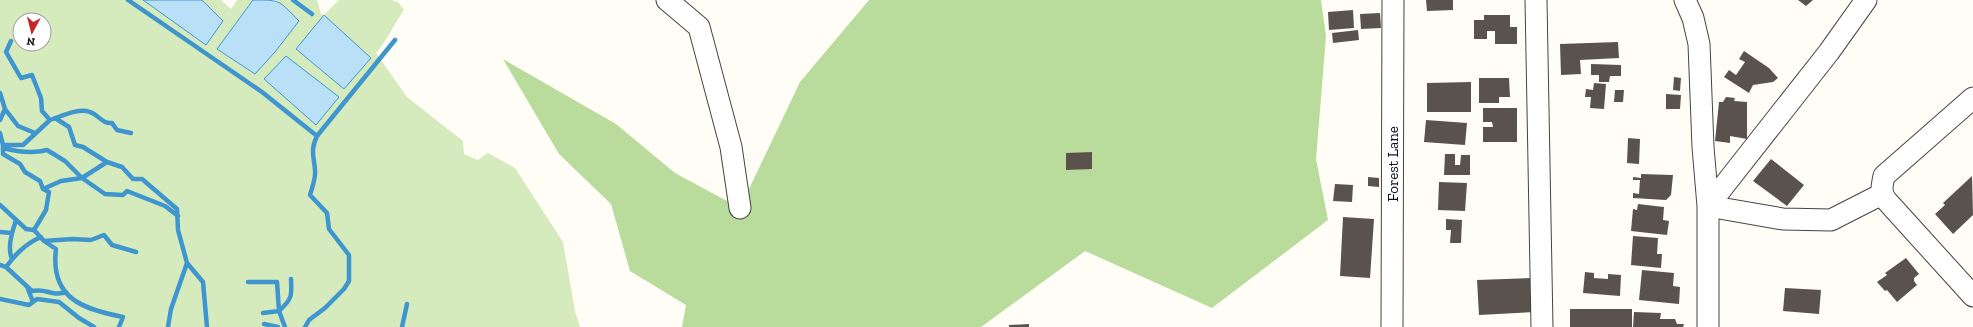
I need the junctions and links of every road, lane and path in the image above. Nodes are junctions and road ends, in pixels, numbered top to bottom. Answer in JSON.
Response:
{"nodes":[{"id":1,"x":667,"y":0,"type":"edge"},
{"id":2,"x":1393,"y":0,"type":"edge"},
{"id":3,"x":1536,"y":0,"type":"edge"},
{"id":4,"x":1685,"y":0,"type":"edge"},
{"id":5,"x":1866,"y":0,"type":"edge"},
{"id":6,"x":1973,"y":98,"type":"edge"},
{"id":7,"x":1882,"y":194,"type":"junction"},
{"id":8,"x":1708,"y":206,"type":"junction"},
{"id":9,"x":740,"y":208,"type":"dead end"},
{"id":10,"x":1973,"y":296,"type":"edge"},
{"id":11,"x":1392,"y":327,"type":"edge"},
{"id":12,"x":1542,"y":327,"type":"edge"},
{"id":13,"x":1708,"y":327,"type":"edge"}],
"edges":[{"from":1,"to":9,"type":"street"},
{"from":2,"to":11,"type":"street","name":"Forest Lane"},
{"from":3,"to":12,"type":"street"},
{"from":4,"to":8,"type":"street"},
{"from":5,"to":8,"type":"street"},
{"from":6,"to":7,"type":"street"},
{"from":7,"to":8,"type":"street"},
{"from":7,"to":10,"type":"street"},
{"from":8,"to":13,"type":"street"}]}
